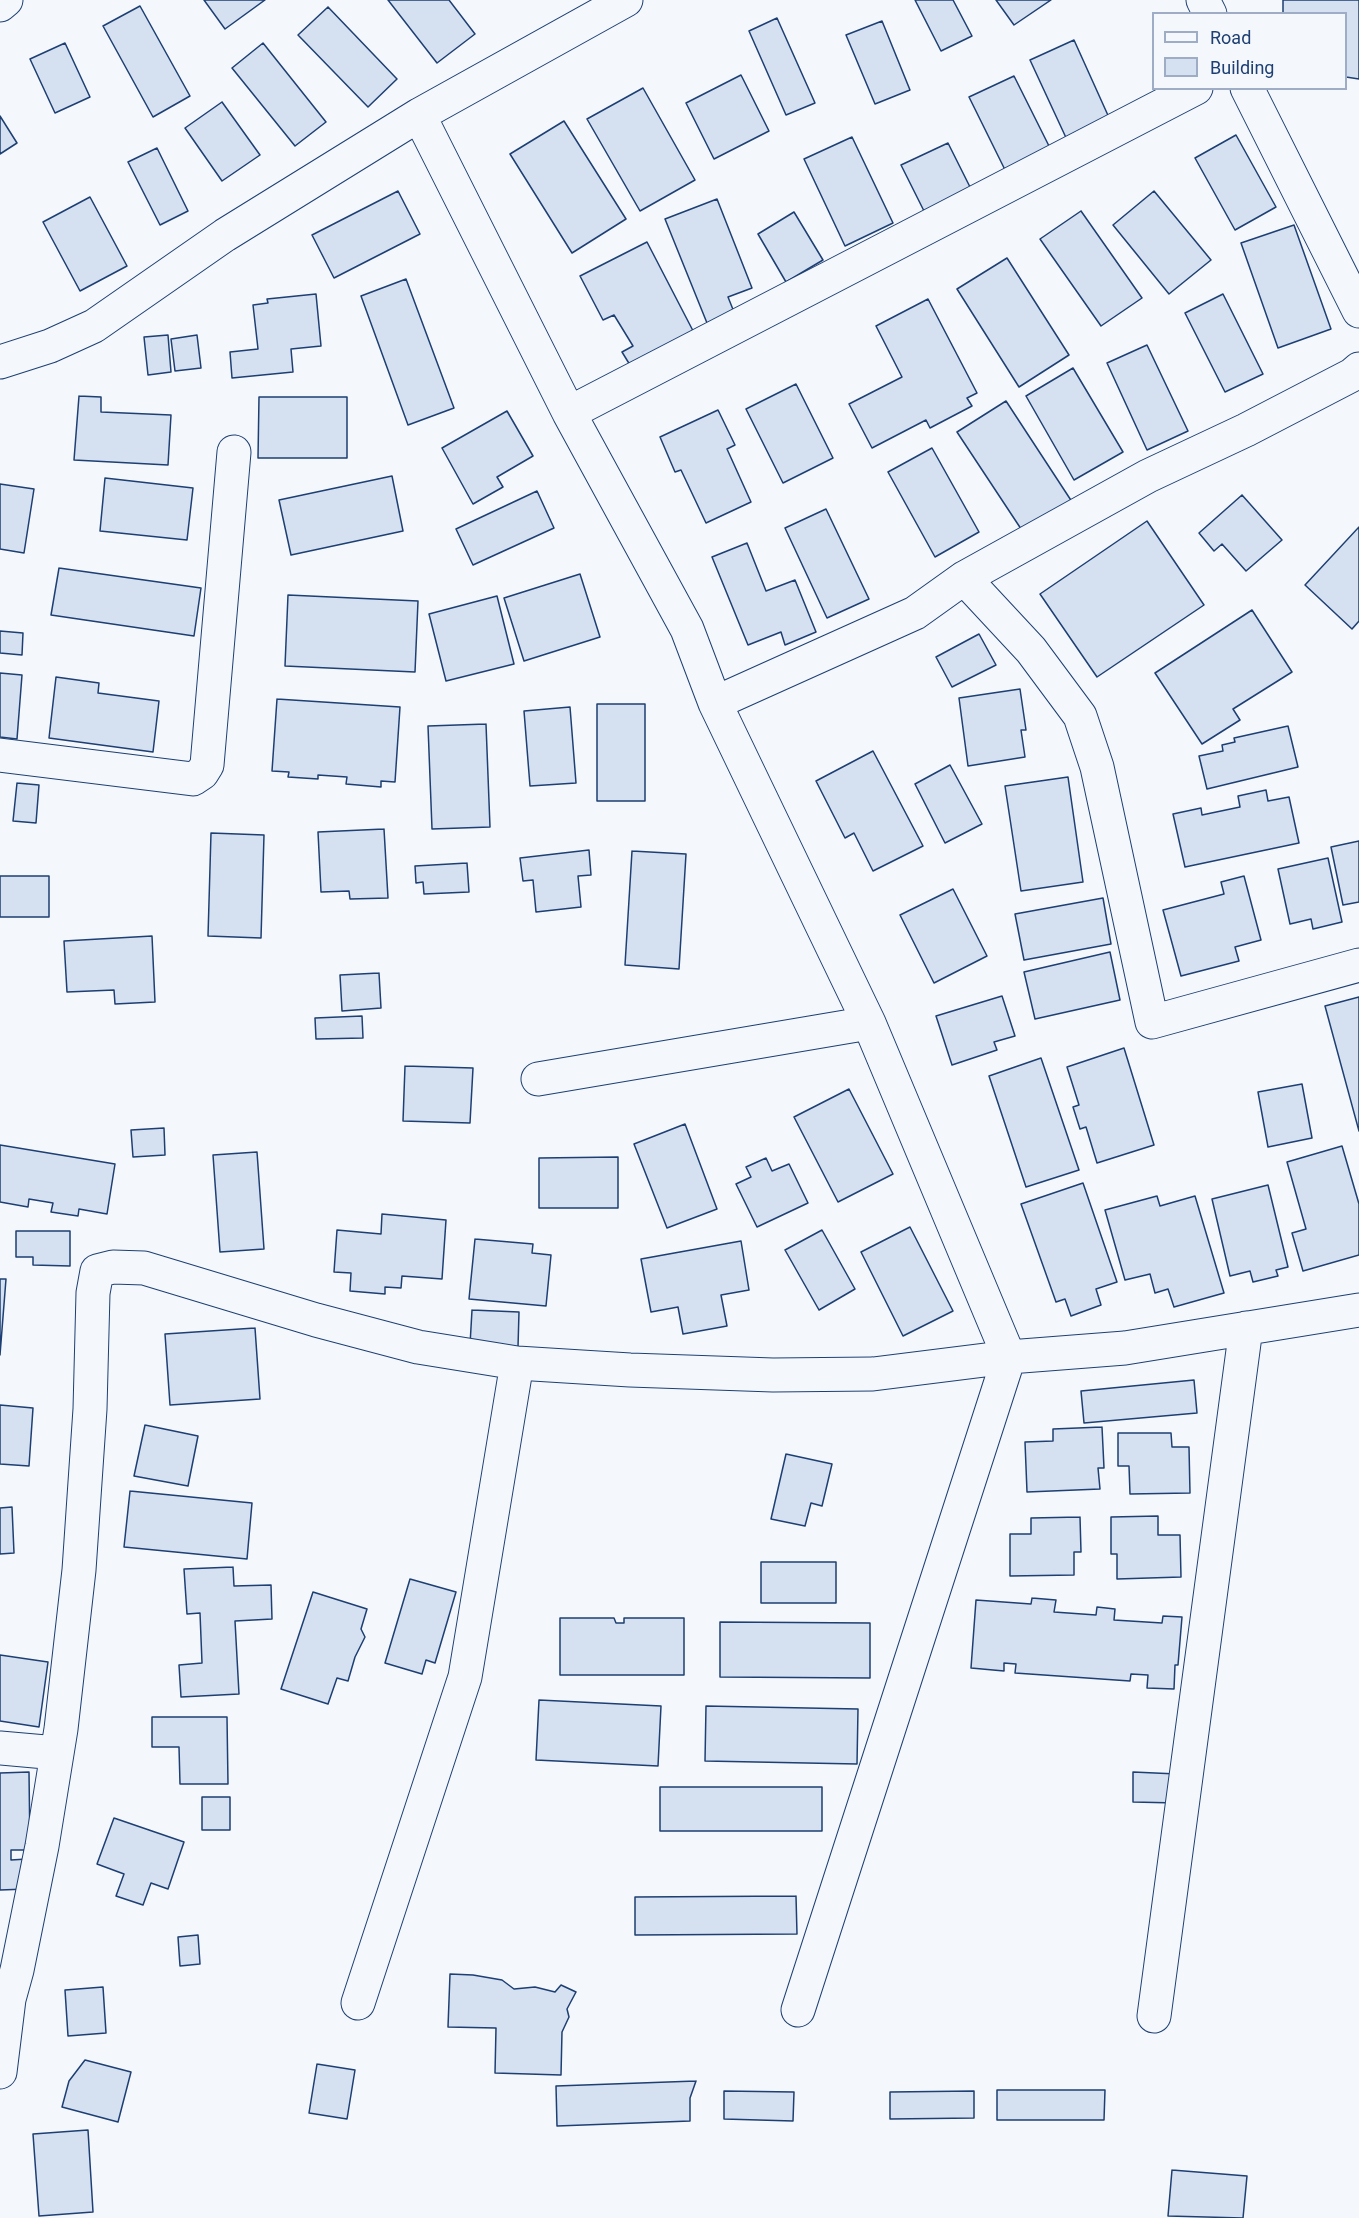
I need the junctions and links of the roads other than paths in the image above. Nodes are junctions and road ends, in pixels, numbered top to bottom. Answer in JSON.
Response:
{"nodes":[{"id":1,"x":6,"y":0,"type":"edge"},
{"id":2,"x":626,"y":0,"type":"edge"},
{"id":3,"x":0,"y":5,"type":"edge"},
{"id":4,"x":1192,"y":90,"type":"edge"},
{"id":5,"x":1248,"y":90,"type":"edge"},
{"id":6,"x":419,"y":115,"type":"junction"},
{"id":7,"x":1359,"y":311,"type":"edge"},
{"id":8,"x":0,"y":362,"type":"edge"},
{"id":9,"x":1357,"y":376,"type":"edge"},
{"id":10,"x":569,"y":413,"type":"junction"},
{"id":11,"x":234,"y":452,"type":"dead end"},
{"id":12,"x":964,"y":578,"type":"junction"},
{"id":13,"x":715,"y":703,"type":"junction"},
{"id":14,"x":0,"y":755,"type":"edge"},
{"id":15,"x":1359,"y":965,"type":"edge"},
{"id":16,"x":869,"y":1023,"type":"junction"},
{"id":17,"x":538,"y":1079,"type":"dead end"},
{"id":18,"x":1359,"y":1310,"type":"edge"},
{"id":19,"x":1246,"y":1328,"type":"junction"},
{"id":20,"x":1009,"y":1357,"type":"junction"},
{"id":21,"x":517,"y":1364,"type":"junction"},
{"id":22,"x":0,"y":1748,"type":"edge"},
{"id":23,"x":57,"y":1753,"type":"junction"},
{"id":24,"x":5,"y":2000,"type":"edge"},
{"id":25,"x":358,"y":2002,"type":"dead end"},
{"id":26,"x":798,"y":2010,"type":"dead end"},
{"id":27,"x":1154,"y":2016,"type":"dead end"},
{"id":28,"x":0,"y":2072,"type":"edge"}],
"edges":[{"from":1,"to":3,"type":"street"},
{"from":2,"to":6,"type":"street"},
{"from":4,"to":10,"type":"street"},
{"from":5,"to":7,"type":"street"},
{"from":6,"to":8,"type":"street"},
{"from":6,"to":10,"type":"street"},
{"from":9,"to":12,"type":"street"},
{"from":10,"to":13,"type":"street"},
{"from":11,"to":14,"type":"street"},
{"from":12,"to":13,"type":"street"},
{"from":12,"to":15,"type":"street"},
{"from":13,"to":16,"type":"street"},
{"from":16,"to":17,"type":"street"},
{"from":16,"to":20,"type":"street"},
{"from":18,"to":19,"type":"street"},
{"from":19,"to":20,"type":"street"},
{"from":19,"to":27,"type":"street"},
{"from":20,"to":21,"type":"street"},
{"from":20,"to":26,"type":"street"},
{"from":21,"to":23,"type":"street"},
{"from":21,"to":25,"type":"street"},
{"from":22,"to":23,"type":"street"},
{"from":23,"to":24,"type":"street"},
{"from":24,"to":28,"type":"street"}]}
